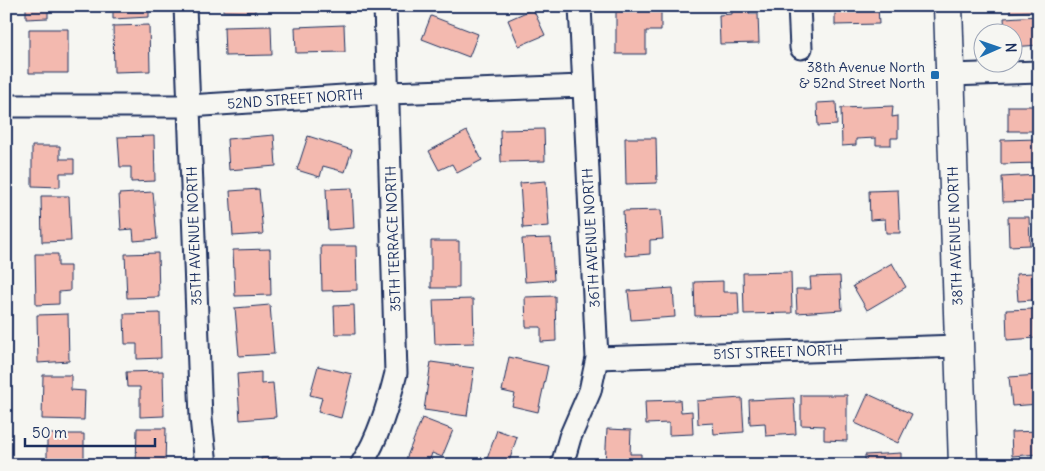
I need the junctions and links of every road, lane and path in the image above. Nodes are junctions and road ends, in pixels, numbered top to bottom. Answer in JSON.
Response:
{"nodes":[{"id":1,"x":185,"y":6,"type":"edge"},
{"id":2,"x":385,"y":6,"type":"edge"},
{"id":3,"x":580,"y":6,"type":"edge"},
{"id":4,"x":799,"y":6,"type":"edge"},
{"id":5,"x":948,"y":6,"type":"edge"},
{"id":6,"x":801,"y":48,"type":"dead end"},
{"id":7,"x":1039,"y":72,"type":"edge"},
{"id":8,"x":951,"y":75,"type":"junction"},
{"id":9,"x":583,"y":86,"type":"junction"},
{"id":10,"x":389,"y":93,"type":"junction"},
{"id":11,"x":6,"y":106,"type":"edge"},
{"id":12,"x":189,"y":106,"type":"junction"},
{"id":13,"x":958,"y":346,"type":"junction"},
{"id":14,"x":597,"y":358,"type":"junction"},
{"id":15,"x":206,"y":465,"type":"edge"},
{"id":16,"x":361,"y":465,"type":"edge"},
{"id":17,"x":562,"y":465,"type":"edge"},
{"id":18,"x":963,"y":465,"type":"edge"}],
"edges":[{"from":1,"to":12,"type":"street","name":"35TH AVENUE NORTH"},
{"from":2,"to":10,"type":"street","name":"35TH TERRACE NORTH"},
{"from":3,"to":9,"type":"street","name":"36TH AVENUE NORTH"},
{"from":4,"to":6,"type":"street"},
{"from":5,"to":8,"type":"main road","name":"38TH AVENUE NORTH"},
{"from":7,"to":8,"type":"street"},
{"from":8,"to":13,"type":"main road","name":"38TH AVENUE NORTH"},
{"from":9,"to":10,"type":"street","name":"52ND STREET NORTH"},
{"from":9,"to":14,"type":"street","name":"36TH AVENUE NORTH"},
{"from":10,"to":12,"type":"street","name":"52ND STREET NORTH"},
{"from":10,"to":16,"type":"street","name":"35TH TERRACE NORTH"},
{"from":11,"to":12,"type":"street","name":"52ND STREET NORTH"},
{"from":12,"to":15,"type":"street","name":"35TH AVENUE NORTH"},
{"from":13,"to":14,"type":"street","name":"51ST STREET NORTH"},
{"from":13,"to":18,"type":"main road","name":"38TH AVENUE NORTH"},
{"from":14,"to":17,"type":"street","name":"36TH AVENUE NORTH"}]}
